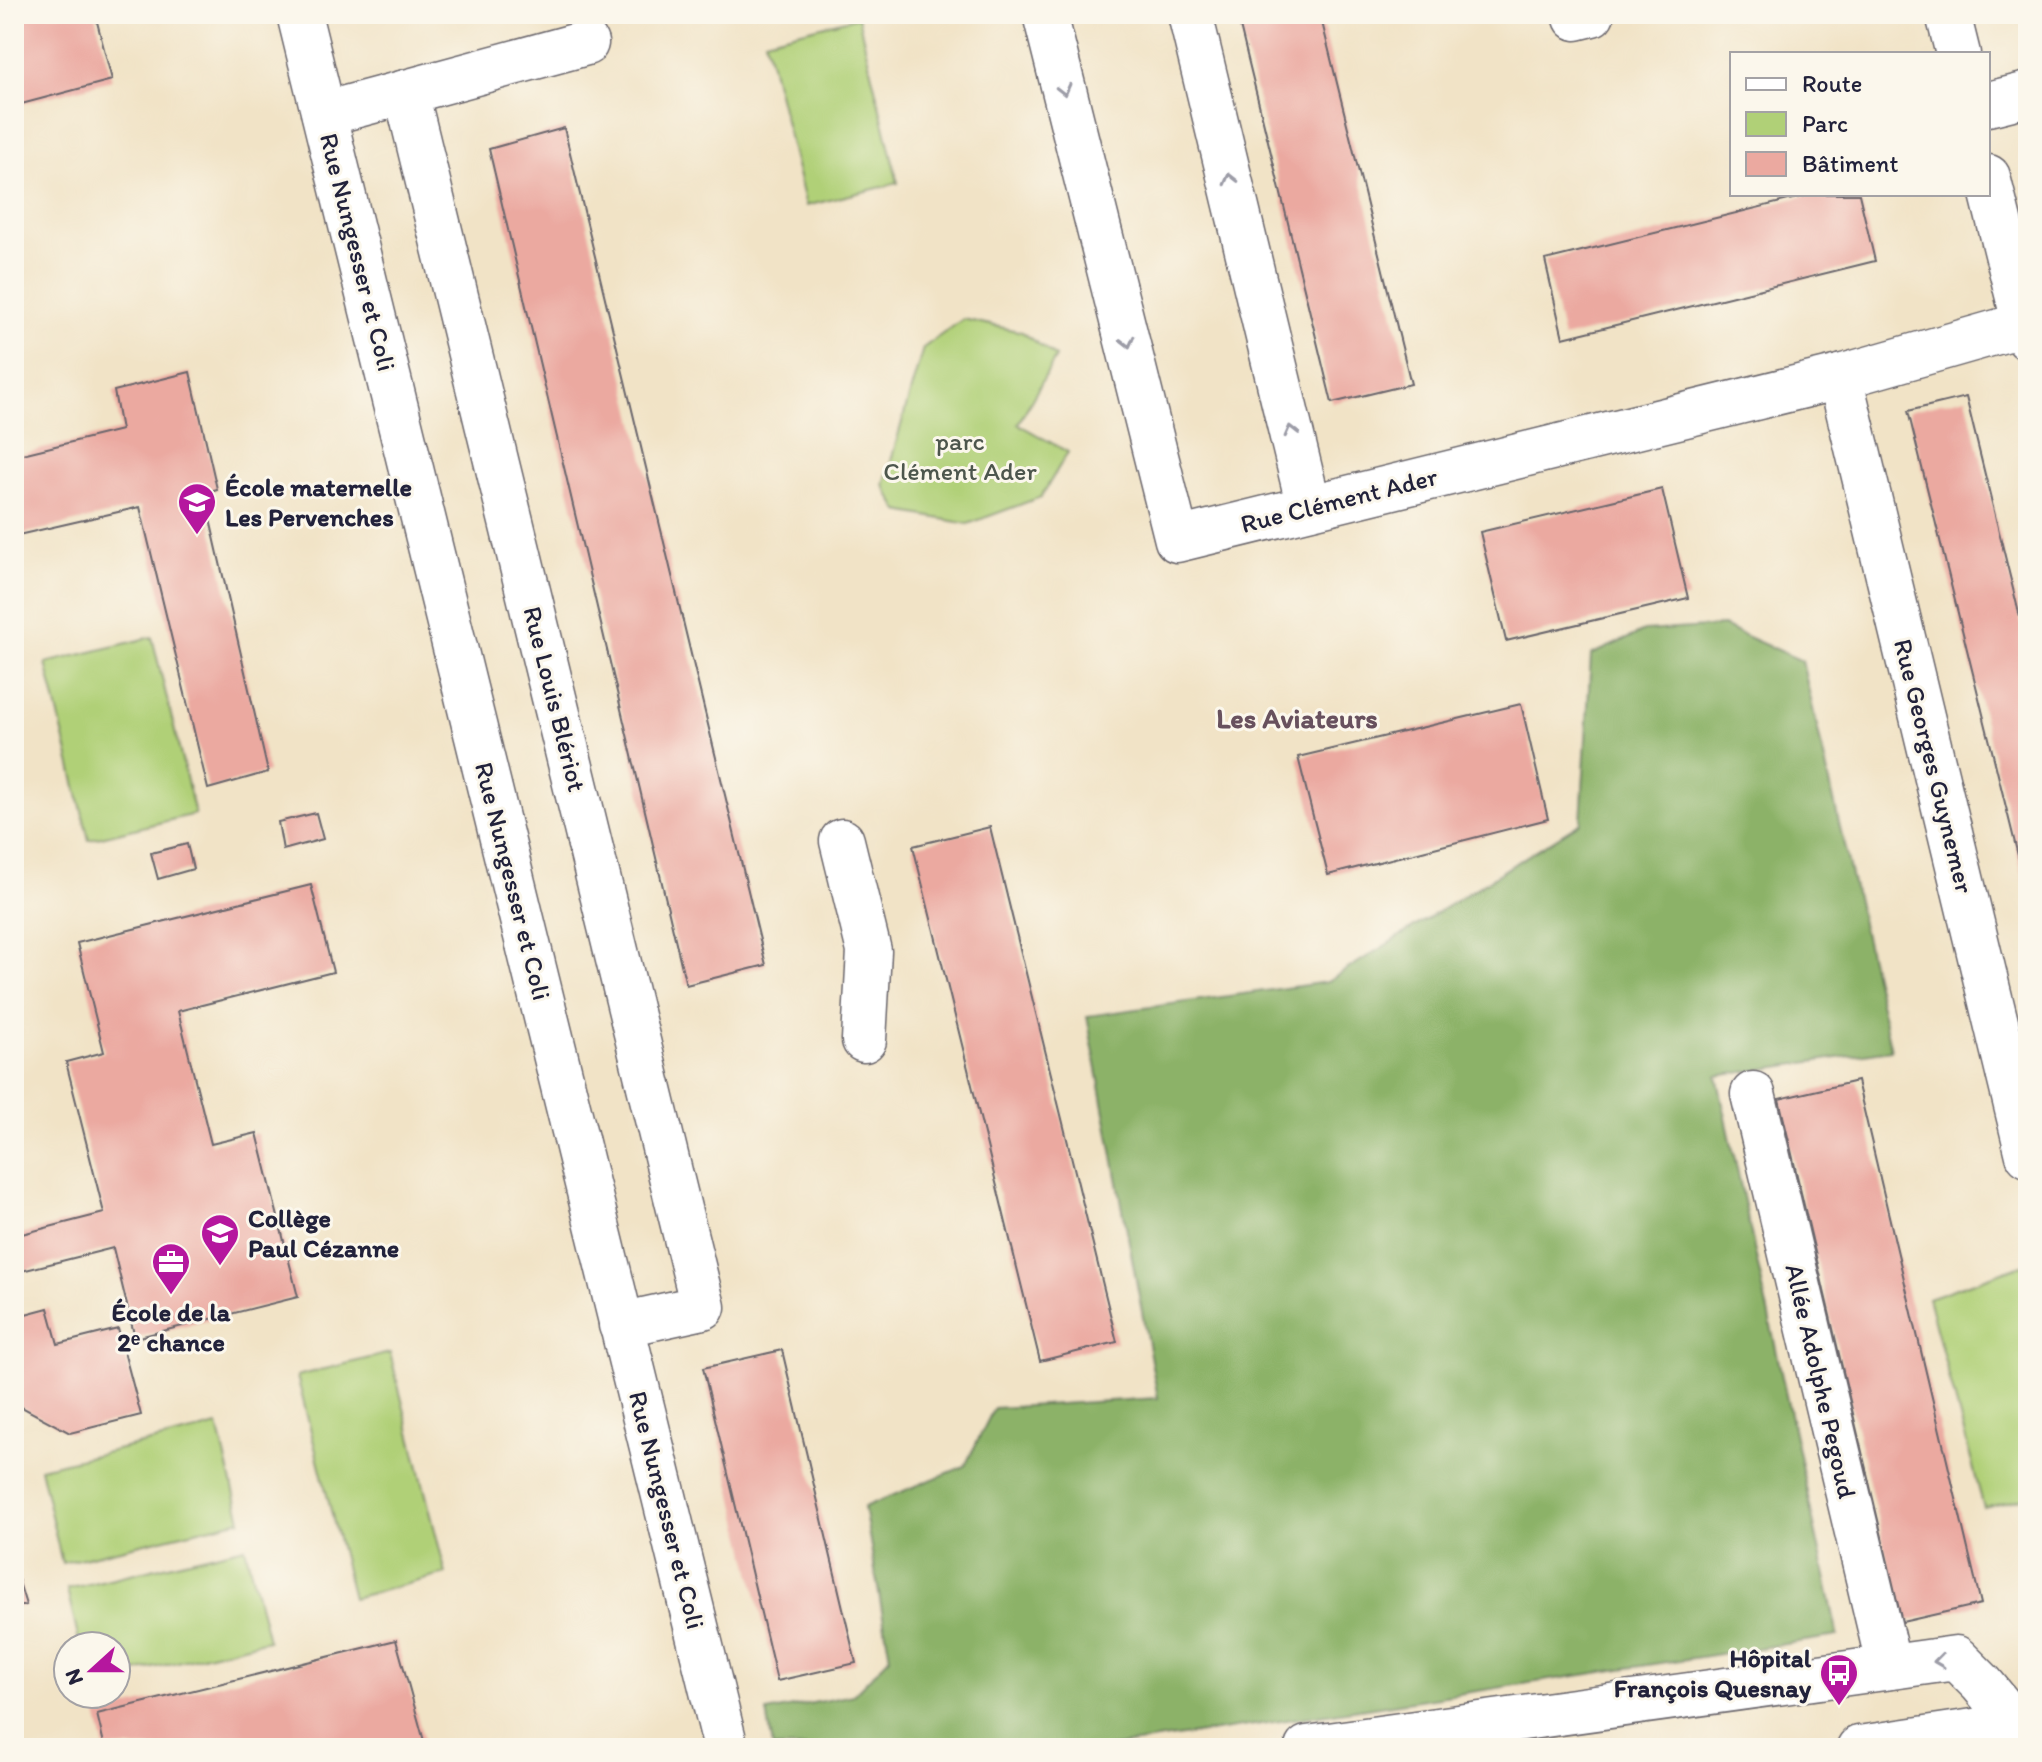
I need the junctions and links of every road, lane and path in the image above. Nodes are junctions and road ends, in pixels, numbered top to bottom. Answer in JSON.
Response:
{"nodes":[{"id":1,"x":299,"y":14,"type":"edge"},
{"id":2,"x":1045,"y":14,"type":"edge"},
{"id":3,"x":1190,"y":14,"type":"edge"},
{"id":4,"x":1575,"y":14,"type":"edge"},
{"id":5,"x":1592,"y":14,"type":"edge"},
{"id":6,"x":1948,"y":14,"type":"edge"},
{"id":7,"x":586,"y":43,"type":"dead end"},
{"id":8,"x":1958,"y":52,"type":"edge"},
{"id":9,"x":406,"y":92,"type":"junction"},
{"id":10,"x":2028,"y":94,"type":"edge"},
{"id":11,"x":1990,"y":104,"type":"edge"},
{"id":12,"x":324,"y":114,"type":"junction"},
{"id":13,"x":1990,"y":185,"type":"edge"},
{"id":14,"x":2026,"y":331,"type":"edge"},
{"id":15,"x":1840,"y":377,"type":"junction"},
{"id":16,"x":1309,"y":507,"type":"junction"},
{"id":17,"x":842,"y":841,"type":"dead end"},
{"id":18,"x":864,"y":1040,"type":"dead end"},
{"id":19,"x":1753,"y":1094,"type":"dead end"},
{"id":20,"x":2028,"y":1155,"type":"edge"},
{"id":21,"x":621,"y":1325,"type":"junction"},
{"id":22,"x":1889,"y":1667,"type":"junction"},
{"id":23,"x":2024,"y":1722,"type":"edge"},
{"id":24,"x":1555,"y":1731,"type":"edge"},
{"id":25,"x":1390,"y":1742,"type":"edge"},
{"id":26,"x":726,"y":1748,"type":"edge"},
{"id":27,"x":1307,"y":1748,"type":"edge"},
{"id":28,"x":1859,"y":1748,"type":"edge"}],
"edges":[{"from":1,"to":12,"type":"street","name":"Rue Nungesser et Coli"},
{"from":2,"to":16,"type":"street","name":"Rue Clément Ader","one_way":true},
{"from":16,"to":3,"type":"street","one_way":true},
{"from":4,"to":5,"type":"street"},
{"from":6,"to":8,"type":"street"},
{"from":7,"to":9,"type":"street"},
{"from":9,"to":12,"type":"street"},
{"from":9,"to":21,"type":"street","name":"Rue Louis Blériot"},
{"from":10,"to":11,"type":"street"},
{"from":12,"to":21,"type":"street","name":"Rue Nungesser et Coli"},
{"from":13,"to":14,"type":"street"},
{"from":14,"to":15,"type":"street","name":"Rue Clément Ader"},
{"from":15,"to":16,"type":"street","name":"Rue Clément Ader"},
{"from":15,"to":20,"type":"street","name":"Rue Georges Guynemer"},
{"from":17,"to":18,"type":"street"},
{"from":19,"to":22,"type":"street","name":"Allée Adolphe Pegoud"},
{"from":21,"to":26,"type":"street","name":"Rue Nungesser et Coli"},
{"from":23,"to":22,"type":"street","one_way":true},
{"from":22,"to":24,"type":"street"},
{"from":23,"to":28,"type":"street"},
{"from":24,"to":25,"type":"street"},
{"from":25,"to":27,"type":"street"}]}
